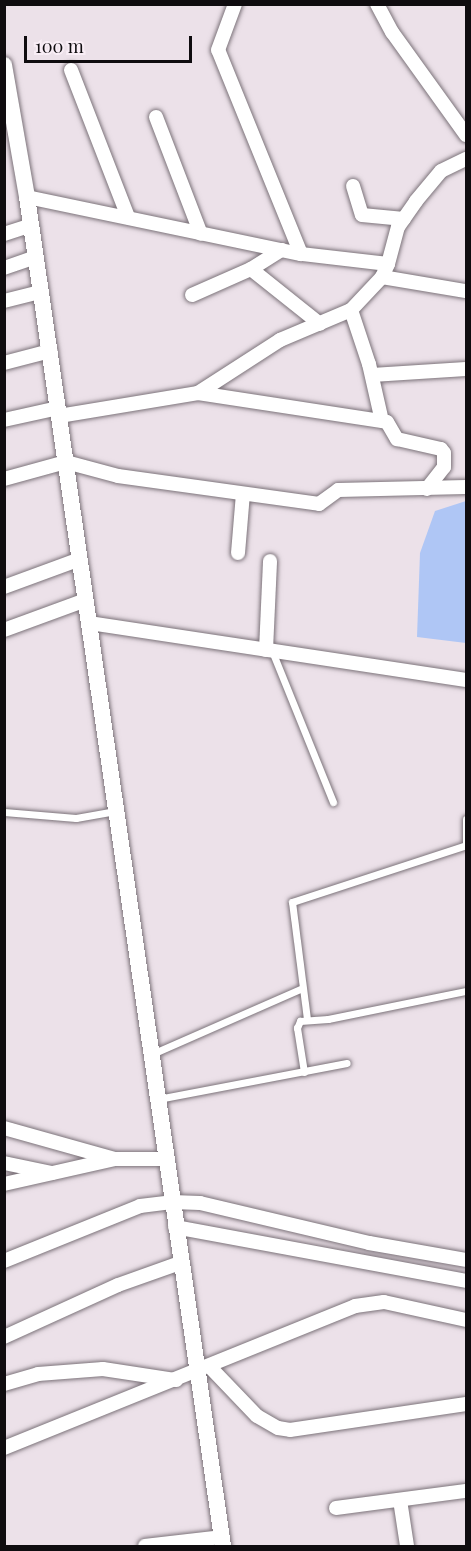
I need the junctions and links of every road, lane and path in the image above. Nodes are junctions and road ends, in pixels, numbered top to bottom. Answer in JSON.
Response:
{"nodes":[{"id":1,"x":235,"y":4,"type":"edge"},
{"id":2,"x":377,"y":4,"type":"edge"},
{"id":3,"x":4,"y":65,"type":"edge"},
{"id":4,"x":71,"y":70,"type":"dead end"},
{"id":5,"x":156,"y":117,"type":"dead end"},
{"id":6,"x":466,"y":135,"type":"edge"},
{"id":7,"x":466,"y":159,"type":"edge"},
{"id":8,"x":354,"y":186,"type":"dead end"},
{"id":9,"x":27,"y":197,"type":"junction"},
{"id":10,"x":128,"y":218,"type":"junction"},
{"id":11,"x":404,"y":219,"type":"junction"},
{"id":12,"x":31,"y":225,"type":"junction"},
{"id":13,"x":4,"y":234,"type":"edge"},
{"id":14,"x":201,"y":234,"type":"junction"},
{"id":15,"x":281,"y":250,"type":"junction"},
{"id":16,"x":301,"y":254,"type":"junction"},
{"id":17,"x":36,"y":257,"type":"junction"},
{"id":18,"x":388,"y":264,"type":"junction"},
{"id":19,"x":4,"y":268,"type":"edge"},
{"id":20,"x":251,"y":269,"type":"junction"},
{"id":21,"x":382,"y":278,"type":"junction"},
{"id":22,"x":466,"y":291,"type":"edge"},
{"id":23,"x":41,"y":292,"type":"junction"},
{"id":24,"x":192,"y":295,"type":"dead end"},
{"id":25,"x":4,"y":301,"type":"edge"},
{"id":26,"x":351,"y":310,"type":"junction"},
{"id":27,"x":320,"y":324,"type":"junction"},
{"id":28,"x":50,"y":351,"type":"junction"},
{"id":29,"x":4,"y":363,"type":"edge"},
{"id":30,"x":466,"y":369,"type":"edge"},
{"id":31,"x":372,"y":375,"type":"junction"},
{"id":32,"x":198,"y":393,"type":"junction"},
{"id":33,"x":58,"y":412,"type":"junction"},
{"id":34,"x":4,"y":420,"type":"edge"},
{"id":35,"x":382,"y":421,"type":"junction"},
{"id":36,"x":66,"y":462,"type":"junction"},
{"id":37,"x":4,"y":479,"type":"edge"},
{"id":38,"x":466,"y":487,"type":"edge"},
{"id":39,"x":427,"y":489,"type":"junction"},
{"id":40,"x":243,"y":494,"type":"junction"},
{"id":41,"x":238,"y":553,"type":"dead end"},
{"id":42,"x":80,"y":559,"type":"junction"},
{"id":43,"x":270,"y":561,"type":"dead end"},
{"id":44,"x":4,"y":587,"type":"edge"},
{"id":45,"x":86,"y":600,"type":"junction"},
{"id":46,"x":89,"y":623,"type":"junction"},
{"id":47,"x":4,"y":630,"type":"edge"},
{"id":48,"x":269,"y":650,"type":"junction"},
{"id":49,"x":466,"y":680,"type":"edge"},
{"id":50,"x":333,"y":802,"type":"dead end"},
{"id":51,"x":117,"y":810,"type":"junction"},
{"id":52,"x":4,"y":812,"type":"edge"},
{"id":53,"x":466,"y":819,"type":"edge"},
{"id":54,"x":466,"y":845,"type":"edge"},
{"id":55,"x":302,"y":988,"type":"junction"},
{"id":56,"x":466,"y":991,"type":"edge"},
{"id":57,"x":308,"y":1019,"type":"junction"},
{"id":58,"x":152,"y":1054,"type":"junction"},
{"id":59,"x":347,"y":1063,"type":"dead end"},
{"id":60,"x":304,"y":1072,"type":"junction"},
{"id":61,"x":158,"y":1099,"type":"junction"},
{"id":62,"x":4,"y":1128,"type":"edge"},
{"id":63,"x":115,"y":1159,"type":"junction"},
{"id":64,"x":166,"y":1159,"type":"junction"},
{"id":65,"x":4,"y":1163,"type":"edge"},
{"id":66,"x":53,"y":1173,"type":"junction"},
{"id":67,"x":4,"y":1184,"type":"edge"},
{"id":68,"x":172,"y":1202,"type":"junction"},
{"id":69,"x":175,"y":1227,"type":"junction"},
{"id":70,"x":466,"y":1260,"type":"edge"},
{"id":71,"x":4,"y":1262,"type":"edge"},
{"id":72,"x":180,"y":1263,"type":"junction"},
{"id":73,"x":466,"y":1281,"type":"edge"},
{"id":74,"x":466,"y":1320,"type":"edge"},
{"id":75,"x":4,"y":1337,"type":"edge"},
{"id":76,"x":203,"y":1369,"type":"junction"},
{"id":77,"x":176,"y":1380,"type":"junction"},
{"id":78,"x":4,"y":1384,"type":"edge"},
{"id":79,"x":466,"y":1404,"type":"edge"},
{"id":80,"x":4,"y":1448,"type":"edge"},
{"id":81,"x":466,"y":1491,"type":"edge"},
{"id":82,"x":400,"y":1500,"type":"junction"},
{"id":83,"x":336,"y":1508,"type":"dead end"},
{"id":84,"x":222,"y":1542,"type":"edge"},
{"id":85,"x":145,"y":1546,"type":"edge"},
{"id":86,"x":407,"y":1546,"type":"edge"}],
"edges":[{"from":1,"to":16,"type":"street"},
{"from":2,"to":6,"type":"street"},
{"from":3,"to":9,"type":"street"},
{"from":4,"to":10,"type":"street"},
{"from":5,"to":14,"type":"street"},
{"from":7,"to":11,"type":"street"},
{"from":8,"to":11,"type":"street"},
{"from":9,"to":10,"type":"street"},
{"from":9,"to":12,"type":"street"},
{"from":10,"to":14,"type":"street"},
{"from":11,"to":18,"type":"street"},
{"from":12,"to":13,"type":"street"},
{"from":12,"to":17,"type":"street"},
{"from":14,"to":15,"type":"street"},
{"from":15,"to":16,"type":"street"},
{"from":15,"to":20,"type":"street"},
{"from":16,"to":18,"type":"street"},
{"from":17,"to":19,"type":"street"},
{"from":17,"to":23,"type":"street"},
{"from":18,"to":21,"type":"street"},
{"from":20,"to":24,"type":"street"},
{"from":20,"to":27,"type":"street"},
{"from":21,"to":22,"type":"street"},
{"from":21,"to":26,"type":"street"},
{"from":23,"to":25,"type":"street"},
{"from":23,"to":28,"type":"street"},
{"from":26,"to":27,"type":"street"},
{"from":26,"to":31,"type":"street"},
{"from":27,"to":32,"type":"street"},
{"from":28,"to":29,"type":"street"},
{"from":28,"to":33,"type":"street"},
{"from":30,"to":31,"type":"street"},
{"from":31,"to":35,"type":"street"},
{"from":32,"to":33,"type":"street"},
{"from":32,"to":35,"type":"street"},
{"from":33,"to":34,"type":"street"},
{"from":33,"to":36,"type":"street"},
{"from":35,"to":39,"type":"street"},
{"from":36,"to":37,"type":"street"},
{"from":36,"to":40,"type":"street"},
{"from":36,"to":42,"type":"street"},
{"from":38,"to":39,"type":"street"},
{"from":39,"to":40,"type":"street"},
{"from":40,"to":41,"type":"street"},
{"from":42,"to":44,"type":"street"},
{"from":42,"to":45,"type":"street"},
{"from":43,"to":48,"type":"street"},
{"from":45,"to":46,"type":"street"},
{"from":45,"to":47,"type":"street"},
{"from":46,"to":48,"type":"street"},
{"from":46,"to":51,"type":"street"},
{"from":48,"to":49,"type":"street"},
{"from":48,"to":50,"type":"lane"},
{"from":51,"to":52,"type":"lane"},
{"from":51,"to":58,"type":"street"},
{"from":53,"to":54,"type":"lane"},
{"from":54,"to":55,"type":"lane"},
{"from":55,"to":57,"type":"lane"},
{"from":55,"to":58,"type":"lane"},
{"from":56,"to":57,"type":"lane"},
{"from":57,"to":60,"type":"lane"},
{"from":58,"to":61,"type":"street"},
{"from":59,"to":60,"type":"lane"},
{"from":60,"to":61,"type":"lane"},
{"from":61,"to":64,"type":"street"},
{"from":62,"to":63,"type":"street"},
{"from":63,"to":64,"type":"street"},
{"from":63,"to":66,"type":"street"},
{"from":64,"to":68,"type":"street"},
{"from":65,"to":66,"type":"street"},
{"from":66,"to":67,"type":"street"},
{"from":68,"to":69,"type":"street"},
{"from":68,"to":70,"type":"street"},
{"from":68,"to":71,"type":"street"},
{"from":69,"to":72,"type":"street"},
{"from":69,"to":73,"type":"street"},
{"from":72,"to":75,"type":"street"},
{"from":72,"to":76,"type":"street"},
{"from":74,"to":76,"type":"street"},
{"from":76,"to":77,"type":"street"},
{"from":76,"to":79,"type":"street"},
{"from":76,"to":84,"type":"street"},
{"from":77,"to":78,"type":"street"},
{"from":77,"to":80,"type":"street"},
{"from":81,"to":82,"type":"street"},
{"from":82,"to":83,"type":"street"},
{"from":82,"to":86,"type":"street"},
{"from":84,"to":85,"type":"street"}]}
